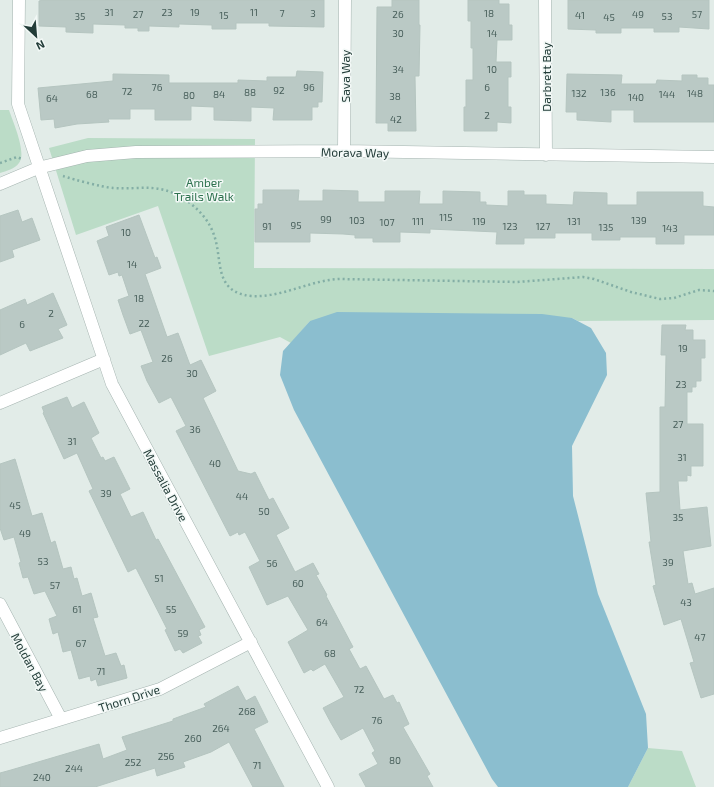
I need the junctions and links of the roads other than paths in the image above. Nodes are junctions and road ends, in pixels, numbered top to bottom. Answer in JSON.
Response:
{"nodes":[{"id":1,"x":19,"y":0,"type":"edge"},
{"id":2,"x":345,"y":0,"type":"edge"},
{"id":3,"x":545,"y":0,"type":"edge"},
{"id":4,"x":344,"y":151,"type":"junction"},
{"id":5,"x":546,"y":155,"type":"junction"},
{"id":6,"x":714,"y":157,"type":"edge"},
{"id":7,"x":38,"y":168,"type":"junction"},
{"id":8,"x":0,"y":184,"type":"edge"},
{"id":9,"x":104,"y":359,"type":"junction"},
{"id":10,"x":0,"y":403,"type":"edge"},
{"id":11,"x":0,"y":604,"type":"edge"},
{"id":12,"x":250,"y":642,"type":"junction"},
{"id":13,"x":61,"y":720,"type":"junction"},
{"id":14,"x":0,"y":738,"type":"edge"},
{"id":15,"x":328,"y":787,"type":"edge"}],
"edges":[{"from":1,"to":7,"type":"street","name":"Massalia Drive"},
{"from":2,"to":4,"type":"street","name":"Sava Way"},
{"from":3,"to":5,"type":"street","name":"Darbrett Bay"},
{"from":4,"to":5,"type":"street","name":"Morava Way"},
{"from":4,"to":7,"type":"street","name":"Morava Way"},
{"from":5,"to":6,"type":"street","name":"Morava Way"},
{"from":7,"to":8,"type":"street","name":"Morava Way"},
{"from":7,"to":9,"type":"street","name":"Massalia Drive"},
{"from":9,"to":10,"type":"street"},
{"from":9,"to":12,"type":"street","name":"Massalia Drive"},
{"from":11,"to":13,"type":"street","name":"Moldan Bay"},
{"from":12,"to":13,"type":"street","name":"Thorn Drive"},
{"from":12,"to":15,"type":"street","name":"Massalia Drive"},
{"from":13,"to":14,"type":"street","name":"Thorn Drive"}]}
